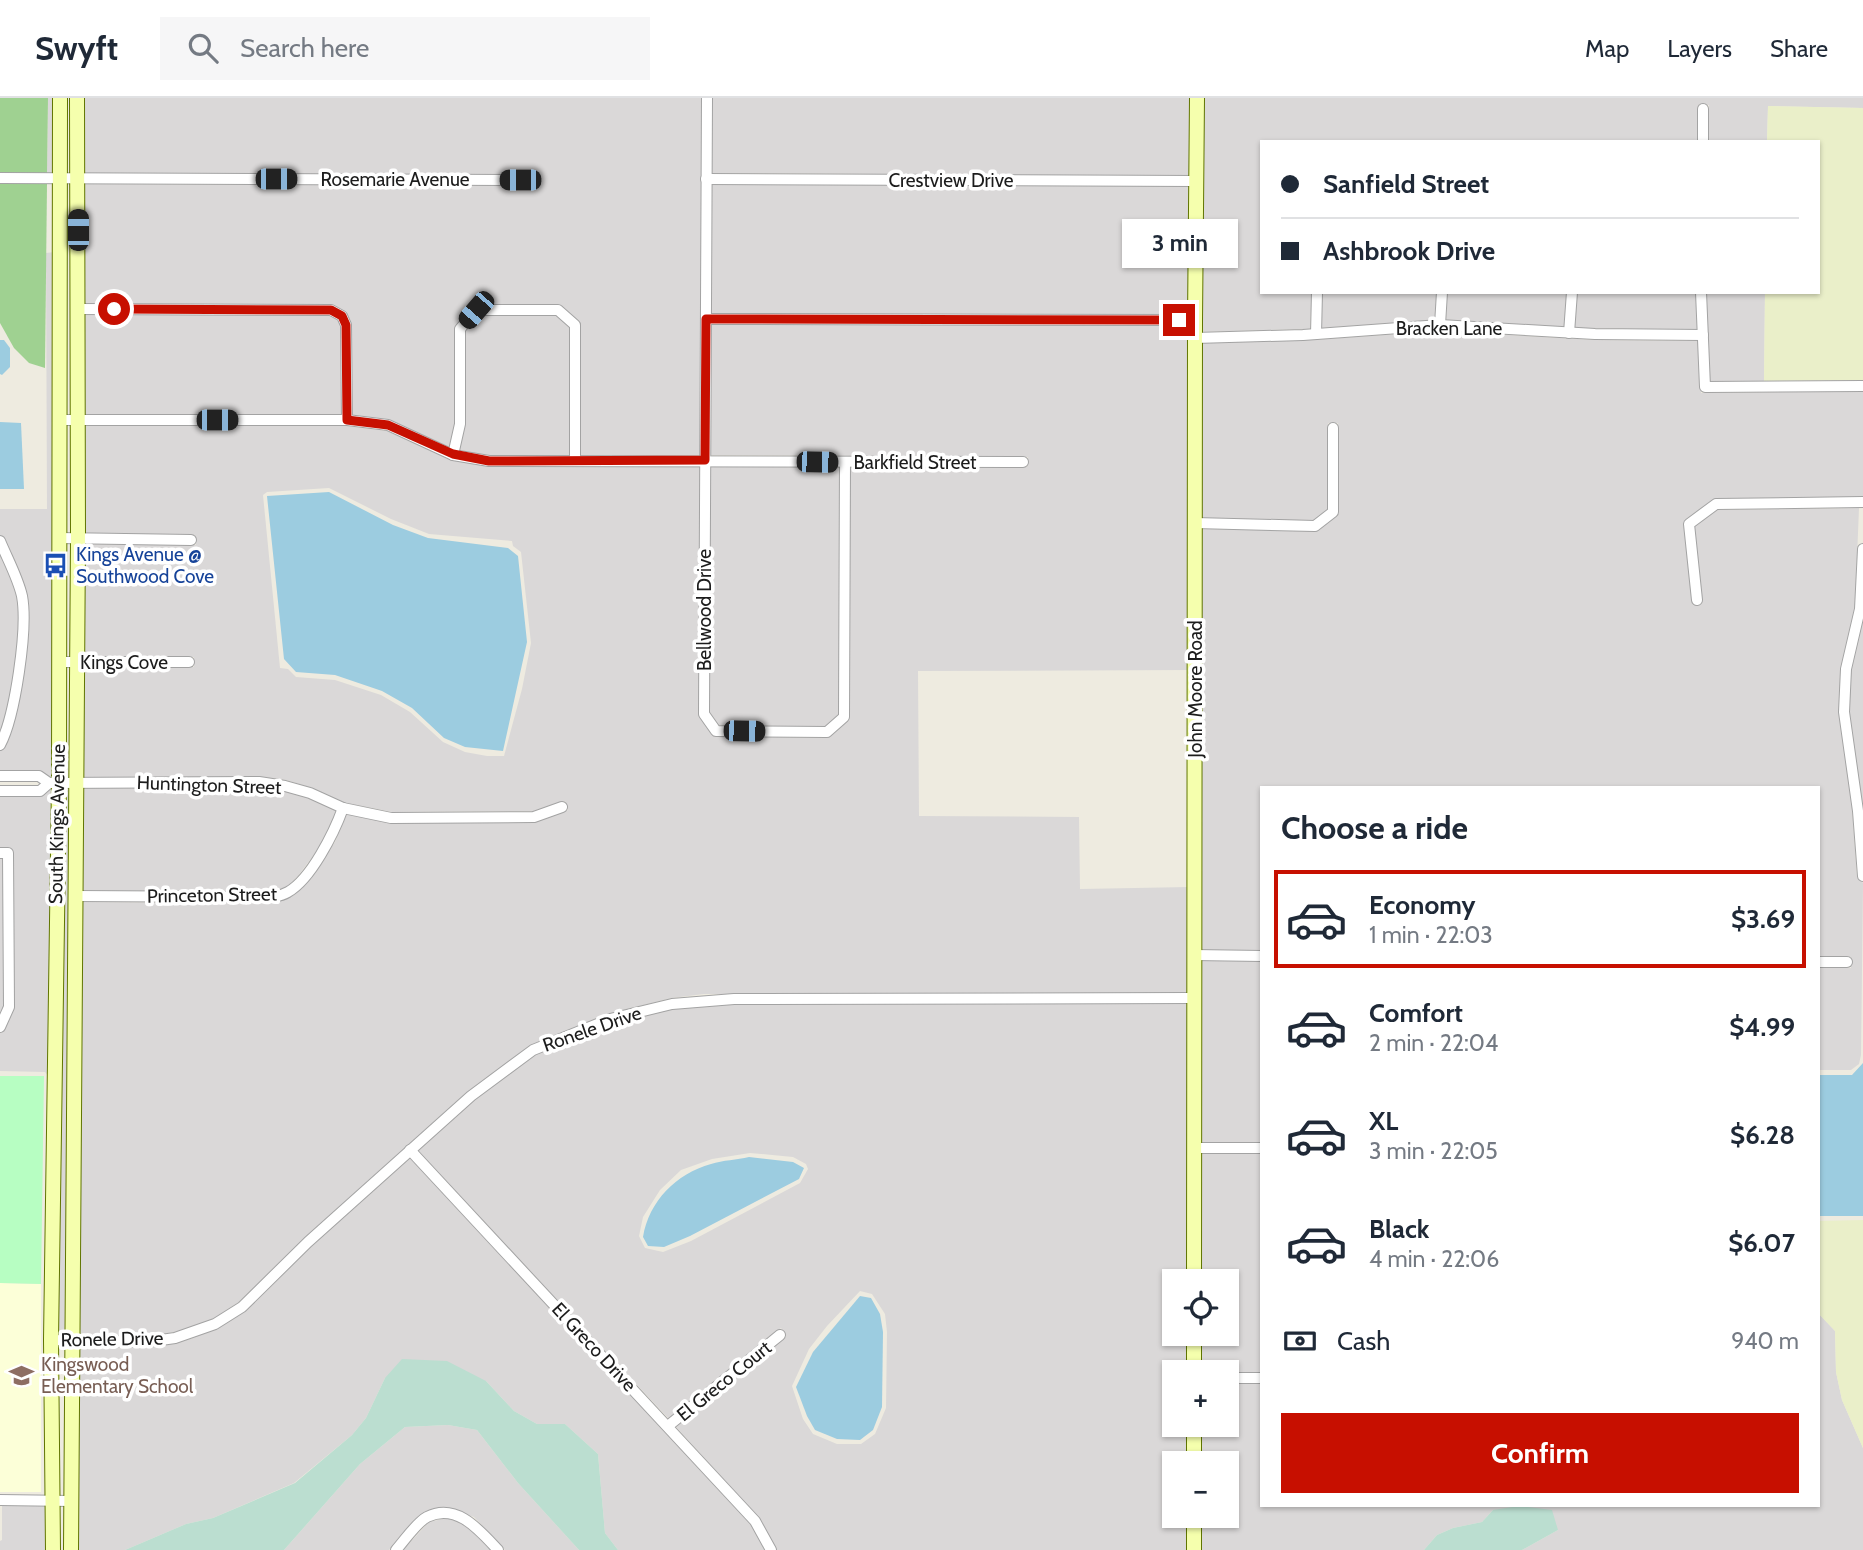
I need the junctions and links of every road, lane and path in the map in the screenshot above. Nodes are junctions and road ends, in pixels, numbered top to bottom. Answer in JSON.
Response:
{"nodes":[{"id":1,"x":60,"y":98,"type":"edge"},
{"id":2,"x":77,"y":98,"type":"edge"},
{"id":3,"x":707,"y":98,"type":"edge"},
{"id":4,"x":1197,"y":98,"type":"edge"},
{"id":5,"x":1703,"y":110,"type":"dead end"},
{"id":6,"x":1703,"y":140,"type":"edge"},
{"id":7,"x":0,"y":178,"type":"edge"},
{"id":8,"x":60,"y":178,"type":"junction"},
{"id":9,"x":78,"y":178,"type":"junction"},
{"id":10,"x":706,"y":179,"type":"junction"},
{"id":11,"x":520,"y":180,"type":"dead end"},
{"id":12,"x":1196,"y":181,"type":"junction"},
{"id":13,"x":1317,"y":294,"type":"edge"},
{"id":14,"x":1442,"y":294,"type":"edge"},
{"id":15,"x":1572,"y":294,"type":"edge"},
{"id":16,"x":1701,"y":294,"type":"edge"},
{"id":17,"x":78,"y":309,"type":"junction"},
{"id":18,"x":706,"y":319,"type":"junction"},
{"id":19,"x":1195,"y":320,"type":"junction"},
{"id":20,"x":1440,"y":325,"type":"junction"},
{"id":21,"x":1569,"y":333,"type":"junction"},
{"id":22,"x":1316,"y":334,"type":"junction"},
{"id":23,"x":1703,"y":335,"type":"junction"},
{"id":24,"x":1195,"y":338,"type":"junction"},
{"id":25,"x":1863,"y":386,"type":"edge"},
{"id":26,"x":59,"y":420,"type":"junction"},
{"id":27,"x":347,"y":420,"type":"junction"},
{"id":28,"x":78,"y":421,"type":"junction"},
{"id":29,"x":1333,"y":428,"type":"dead end"},
{"id":30,"x":453,"y":454,"type":"junction"},
{"id":31,"x":705,"y":460,"type":"junction"},
{"id":32,"x":575,"y":461,"type":"junction"},
{"id":33,"x":845,"y":462,"type":"junction"},
{"id":34,"x":1023,"y":462,"type":"dead end"},
{"id":35,"x":1863,"y":502,"type":"edge"},
{"id":36,"x":1195,"y":523,"type":"junction"},
{"id":37,"x":59,"y":538,"type":"junction"},
{"id":38,"x":78,"y":538,"type":"junction"},
{"id":39,"x":191,"y":540,"type":"dead end"},
{"id":40,"x":0,"y":541,"type":"edge"},
{"id":41,"x":1863,"y":549,"type":"edge"},
{"id":42,"x":1697,"y":600,"type":"dead end"},
{"id":43,"x":58,"y":662,"type":"junction"},
{"id":44,"x":77,"y":662,"type":"junction"},
{"id":45,"x":189,"y":662,"type":"dead end"},
{"id":46,"x":0,"y":745,"type":"edge"},
{"id":47,"x":0,"y":776,"type":"edge"},
{"id":48,"x":54,"y":783,"type":"junction"},
{"id":49,"x":76,"y":783,"type":"junction"},
{"id":50,"x":0,"y":791,"type":"edge"},
{"id":51,"x":562,"y":807,"type":"dead end"},
{"id":52,"x":343,"y":808,"type":"junction"},
{"id":53,"x":0,"y":853,"type":"edge"},
{"id":54,"x":1863,"y":876,"type":"edge"},
{"id":55,"x":75,"y":897,"type":"junction"},
{"id":56,"x":1194,"y":955,"type":"junction"},
{"id":57,"x":1260,"y":956,"type":"edge"},
{"id":58,"x":1820,"y":962,"type":"edge"},
{"id":59,"x":1847,"y":962,"type":"dead end"},
{"id":60,"x":1194,"y":998,"type":"junction"},
{"id":61,"x":0,"y":1027,"type":"edge"},
{"id":62,"x":1194,"y":1148,"type":"junction"},
{"id":63,"x":1260,"y":1148,"type":"edge"},
{"id":64,"x":410,"y":1150,"type":"junction"},
{"id":65,"x":1194,"y":1269,"type":"edge"},
{"id":66,"x":780,"y":1335,"type":"dead end"},
{"id":67,"x":51,"y":1340,"type":"junction"},
{"id":68,"x":72,"y":1340,"type":"junction"},
{"id":69,"x":1239,"y":1378,"type":"edge"},
{"id":70,"x":1260,"y":1378,"type":"edge"},
{"id":71,"x":668,"y":1426,"type":"junction"},
{"id":72,"x":0,"y":1500,"type":"edge"},
{"id":73,"x":52,"y":1501,"type":"junction"},
{"id":74,"x":71,"y":1501,"type":"junction"},
{"id":75,"x":1194,"y":1528,"type":"edge"},
{"id":76,"x":53,"y":1550,"type":"edge"},
{"id":77,"x":71,"y":1550,"type":"edge"},
{"id":78,"x":396,"y":1550,"type":"edge"},
{"id":79,"x":498,"y":1550,"type":"edge"},
{"id":80,"x":771,"y":1550,"type":"edge"},
{"id":81,"x":1194,"y":1550,"type":"edge"}],
"edges":[{"from":1,"to":8,"type":"main road","name":"South Kings Avenue"},
{"from":2,"to":9,"type":"main road","name":"South Kings Avenue"},
{"from":3,"to":10,"type":"street","name":"Bellwood Drive"},
{"from":4,"to":12,"type":"main road","name":"John Moore Road"},
{"from":5,"to":6,"type":"street"},
{"from":7,"to":8,"type":"street","name":"Rosemarie Avenue"},
{"from":8,"to":9,"type":"street","name":"Rosemarie Avenue"},
{"from":8,"to":26,"type":"main road","name":"South Kings Avenue"},
{"from":9,"to":11,"type":"street","name":"Rosemarie Avenue"},
{"from":9,"to":17,"type":"main road","name":"South Kings Avenue"},
{"from":10,"to":12,"type":"street","name":"Crestview Drive"},
{"from":10,"to":18,"type":"street","name":"Bellwood Drive"},
{"from":12,"to":19,"type":"main road","name":"John Moore Road"},
{"from":13,"to":22,"type":"street"},
{"from":14,"to":20,"type":"street"},
{"from":15,"to":21,"type":"street"},
{"from":16,"to":23,"type":"street"},
{"from":17,"to":27,"type":"street"},
{"from":17,"to":28,"type":"main road","name":"South Kings Avenue"},
{"from":18,"to":19,"type":"street"},
{"from":18,"to":31,"type":"street","name":"Bellwood Drive"},
{"from":19,"to":24,"type":"main road","name":"John Moore Road"},
{"from":20,"to":21,"type":"street","name":"Bracken Lane"},
{"from":20,"to":22,"type":"street","name":"Bracken Lane"},
{"from":21,"to":23,"type":"street","name":"Bracken Lane"},
{"from":22,"to":24,"type":"street","name":"Bracken Lane"},
{"from":23,"to":25,"type":"street"},
{"from":24,"to":36,"type":"main road","name":"John Moore Road"},
{"from":26,"to":28,"type":"street","name":"Barkfield Street"},
{"from":26,"to":37,"type":"main road","name":"South Kings Avenue"},
{"from":27,"to":28,"type":"street","name":"Barkfield Street"},
{"from":27,"to":30,"type":"street","name":"Barkfield Street"},
{"from":28,"to":38,"type":"main road","name":"South Kings Avenue"},
{"from":29,"to":36,"type":"street"},
{"from":30,"to":32,"type":"street","name":"Barkfield Street"},
{"from":30,"to":32,"type":"street"},
{"from":31,"to":32,"type":"street","name":"Barkfield Street"},
{"from":31,"to":33,"type":"street","name":"Barkfield Street"},
{"from":31,"to":33,"type":"street","name":"Bellwood Drive"},
{"from":33,"to":34,"type":"street","name":"Barkfield Street"},
{"from":35,"to":42,"type":"street"},
{"from":36,"to":56,"type":"main road","name":"John Moore Road"},
{"from":37,"to":38,"type":"street"},
{"from":37,"to":43,"type":"main road","name":"South Kings Avenue"},
{"from":38,"to":39,"type":"street"},
{"from":38,"to":44,"type":"main road","name":"South Kings Avenue"},
{"from":40,"to":46,"type":"street"},
{"from":41,"to":54,"type":"street"},
{"from":43,"to":44,"type":"street","name":"Kings Cove"},
{"from":43,"to":48,"type":"main road","name":"South Kings Avenue"},
{"from":44,"to":45,"type":"street","name":"Kings Cove"},
{"from":44,"to":49,"type":"main road","name":"South Kings Avenue"},
{"from":47,"to":48,"type":"street"},
{"from":48,"to":49,"type":"street","name":"Huntington Street"},
{"from":48,"to":50,"type":"street"},
{"from":48,"to":67,"type":"main road","name":"South Kings Avenue"},
{"from":49,"to":52,"type":"street","name":"Huntington Street"},
{"from":49,"to":55,"type":"main road","name":"South Kings Avenue"},
{"from":51,"to":52,"type":"street","name":"Huntington Street"},
{"from":52,"to":55,"type":"street","name":"Princeton Street"},
{"from":53,"to":61,"type":"street"},
{"from":55,"to":68,"type":"main road","name":"South Kings Avenue"},
{"from":56,"to":57,"type":"street"},
{"from":56,"to":60,"type":"main road","name":"John Moore Road"},
{"from":58,"to":59,"type":"street"},
{"from":60,"to":62,"type":"main road","name":"John Moore Road"},
{"from":60,"to":64,"type":"street","name":"Ronele Drive"},
{"from":62,"to":63,"type":"street"},
{"from":62,"to":65,"type":"main road","name":"John Moore Road"},
{"from":64,"to":68,"type":"street","name":"Ronele Drive"},
{"from":64,"to":71,"type":"street","name":"El Greco Drive"},
{"from":66,"to":71,"type":"street","name":"El Greco Court"},
{"from":67,"to":68,"type":"street","name":"Ronele Drive"},
{"from":67,"to":73,"type":"main road","name":"South Kings Avenue"},
{"from":68,"to":74,"type":"main road","name":"South Kings Avenue"},
{"from":69,"to":70,"type":"street"},
{"from":71,"to":80,"type":"street","name":"El Greco Drive"},
{"from":72,"to":73,"type":"street"},
{"from":73,"to":74,"type":"street"},
{"from":73,"to":76,"type":"main road","name":"South Kings Avenue"},
{"from":74,"to":77,"type":"main road","name":"South Kings Avenue"},
{"from":75,"to":81,"type":"main road"},
{"from":78,"to":79,"type":"street"}]}
